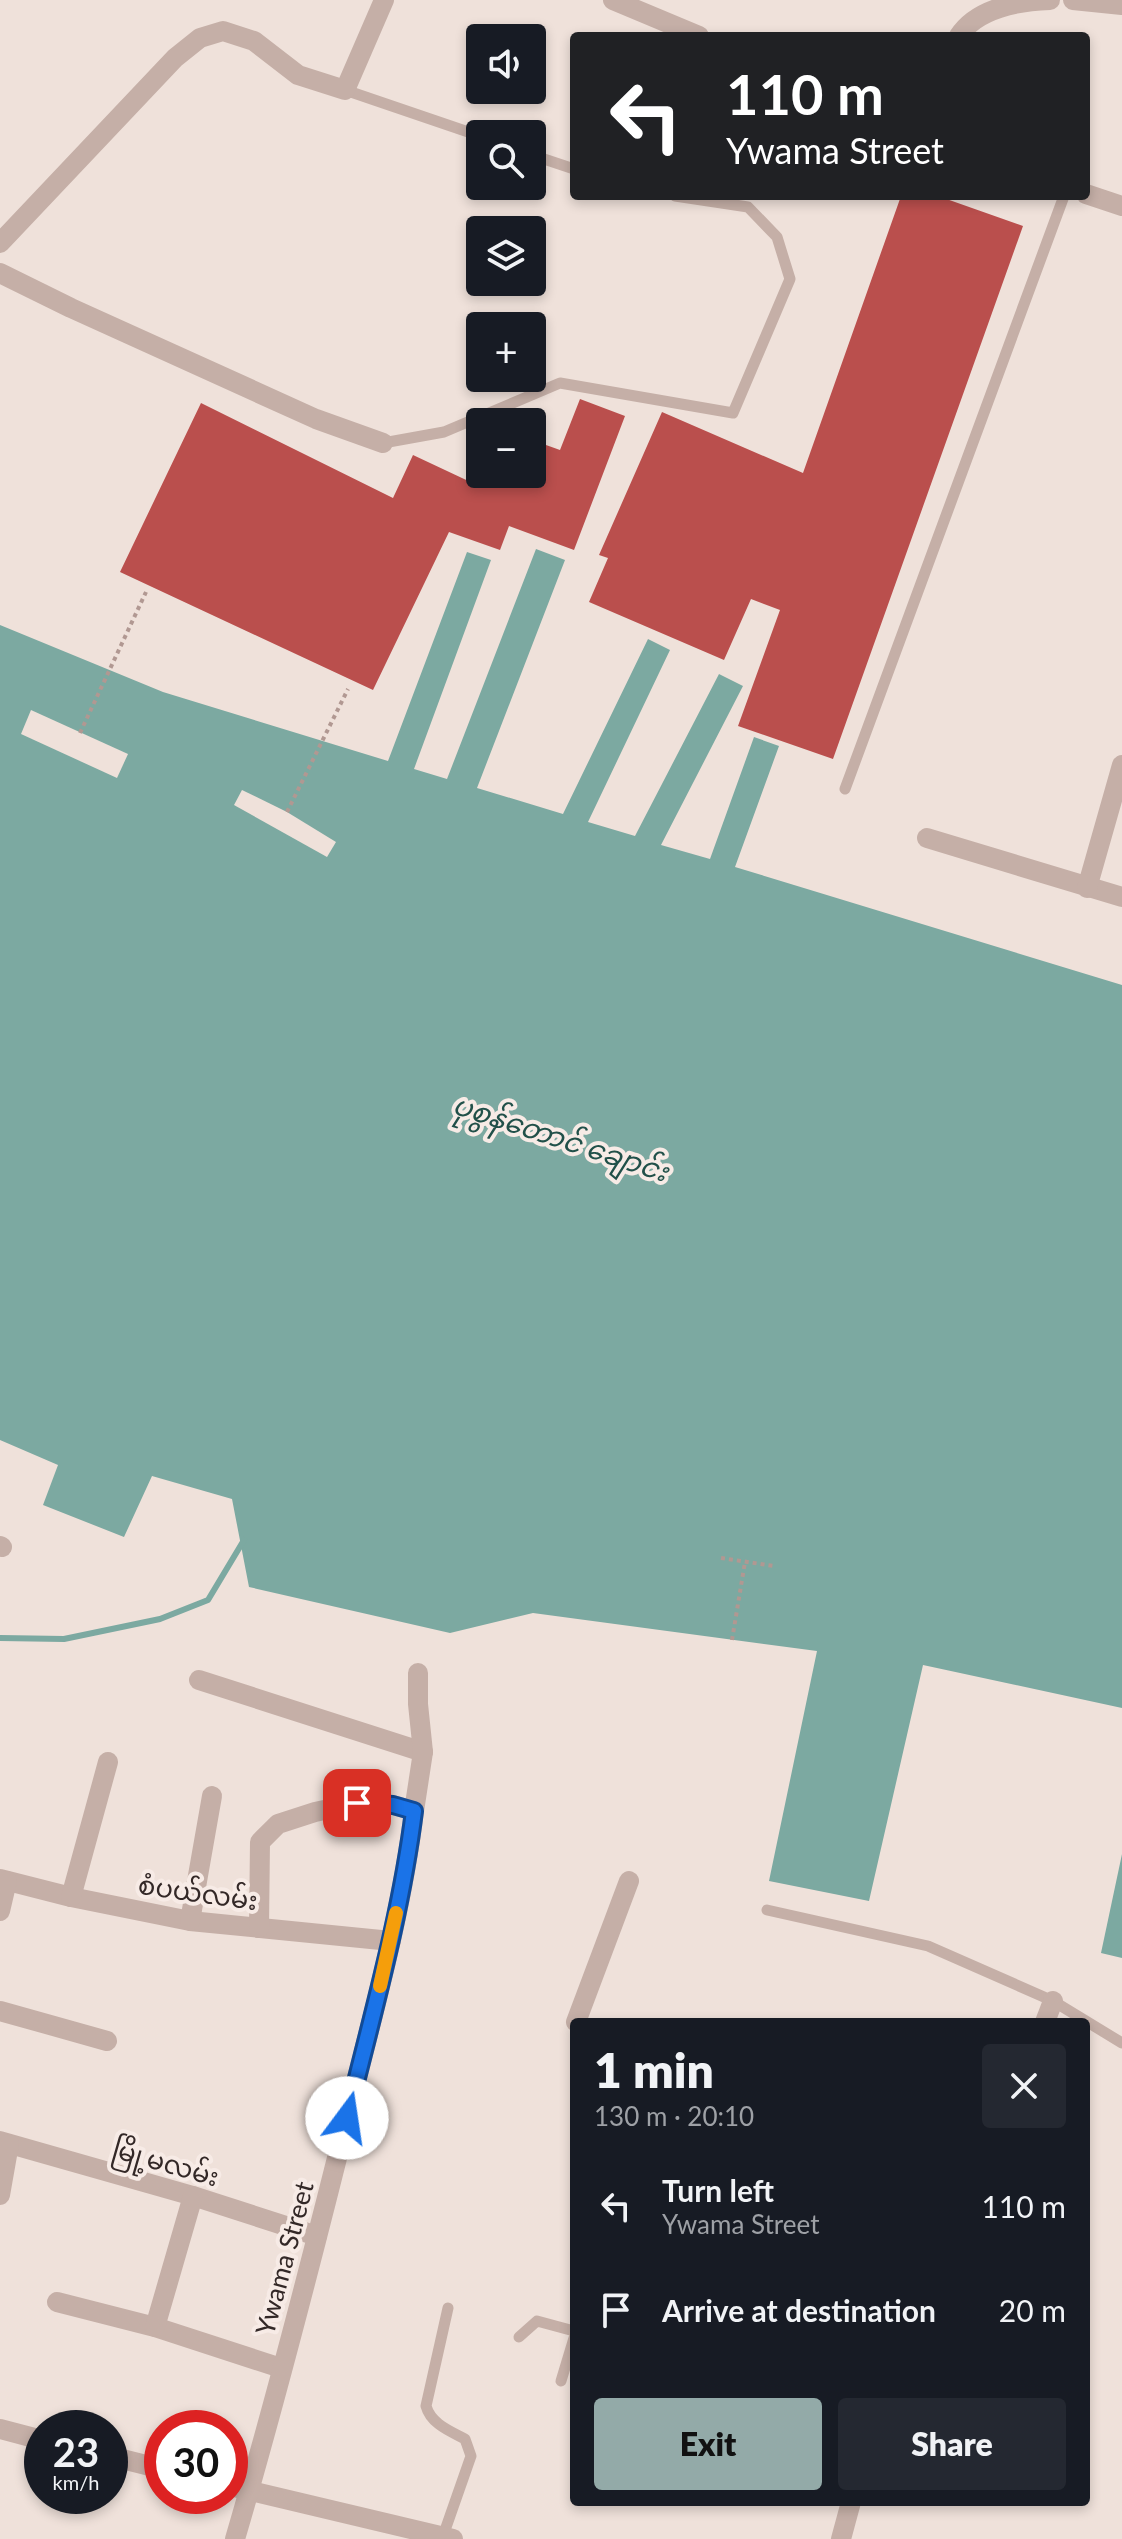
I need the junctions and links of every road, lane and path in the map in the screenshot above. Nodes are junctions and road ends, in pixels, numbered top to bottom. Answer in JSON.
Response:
{"nodes":[{"id":1,"x":384,"y":0,"type":"edge"},
{"id":2,"x":613,"y":0,"type":"edge"},
{"id":3,"x":1050,"y":0,"type":"edge"},
{"id":4,"x":1073,"y":0,"type":"edge"},
{"id":5,"x":1122,"y":5,"type":"edge"},
{"id":6,"x":689,"y":32,"type":"edge"},
{"id":7,"x":963,"y":32,"type":"edge"},
{"id":8,"x":345,"y":90,"type":"junction"},
{"id":9,"x":466,"y":131,"type":"edge"},
{"id":10,"x":546,"y":160,"type":"edge"},
{"id":11,"x":570,"y":168,"type":"edge"},
{"id":12,"x":1090,"y":195,"type":"edge"},
{"id":13,"x":702,"y":200,"type":"edge"},
{"id":14,"x":1063,"y":200,"type":"edge"},
{"id":15,"x":1122,"y":206,"type":"edge"},
{"id":16,"x":0,"y":243,"type":"edge"},
{"id":17,"x":0,"y":273,"type":"edge"},
{"id":18,"x":383,"y":443,"type":"joint"},
{"id":19,"x":146,"y":592,"type":"dead end"},
{"id":20,"x":348,"y":689,"type":"dead end"},
{"id":21,"x":80,"y":733,"type":"dead end"},
{"id":22,"x":1122,"y":765,"type":"edge"},
{"id":23,"x":845,"y":789,"type":"dead end"},
{"id":24,"x":287,"y":812,"type":"dead end"},
{"id":25,"x":927,"y":838,"type":"dead end"},
{"id":26,"x":1087,"y":888,"type":"junction"},
{"id":27,"x":1122,"y":897,"type":"edge"},
{"id":28,"x":721,"y":1558,"type":"dead end"},
{"id":29,"x":745,"y":1562,"type":"junction"},
{"id":30,"x":774,"y":1566,"type":"dead end"},
{"id":31,"x":732,"y":1640,"type":"dead end"},
{"id":32,"x":418,"y":1673,"type":"dead end"},
{"id":33,"x":199,"y":1680,"type":"dead end"},
{"id":34,"x":423,"y":1752,"type":"junction"},
{"id":35,"x":108,"y":1762,"type":"dead end"},
{"id":36,"x":212,"y":1796,"type":"dead end"},
{"id":37,"x":414,"y":1811,"type":"junction"},
{"id":38,"x":4,"y":1880,"type":"edge"},
{"id":39,"x":629,"y":1881,"type":"dead end"},
{"id":40,"x":71,"y":1897,"type":"junction"},
{"id":41,"x":767,"y":1910,"type":"dead end"},
{"id":42,"x":0,"y":1911,"type":"edge"},
{"id":43,"x":190,"y":1921,"type":"junction"},
{"id":44,"x":259,"y":1928,"type":"junction"},
{"id":45,"x":391,"y":1941,"type":"junction"},
{"id":46,"x":1053,"y":2001,"type":"junction"},
{"id":47,"x":0,"y":2011,"type":"edge"},
{"id":48,"x":578,"y":2018,"type":"edge"},
{"id":49,"x":1047,"y":2018,"type":"edge"},
{"id":50,"x":1081,"y":2018,"type":"edge"},
{"id":51,"x":1090,"y":2024,"type":"edge"},
{"id":52,"x":107,"y":2041,"type":"dead end"},
{"id":53,"x":1122,"y":2043,"type":"edge"},
{"id":54,"x":4,"y":2143,"type":"edge"},
{"id":55,"x":0,"y":2195,"type":"edge"},
{"id":56,"x":193,"y":2196,"type":"junction"},
{"id":57,"x":317,"y":2236,"type":"junction"},
{"id":58,"x":57,"y":2302,"type":"dead end"},
{"id":59,"x":448,"y":2308,"type":"dead end"},
{"id":60,"x":155,"y":2327,"type":"junction"},
{"id":61,"x":570,"y":2330,"type":"edge"},
{"id":62,"x":519,"y":2337,"type":"dead end"},
{"id":63,"x":570,"y":2351,"type":"edge"},
{"id":64,"x":281,"y":2368,"type":"junction"},
{"id":65,"x":561,"y":2381,"type":"dead end"},
{"id":66,"x":0,"y":2429,"type":"edge"},
{"id":67,"x":24,"y":2435,"type":"edge"},
{"id":68,"x":248,"y":2465,"type":"edge"},
{"id":69,"x":248,"y":2490,"type":"edge"},
{"id":70,"x":850,"y":2506,"type":"edge"},
{"id":71,"x":237,"y":2514,"type":"edge"},
{"id":72,"x":448,"y":2538,"type":"edge"},
{"id":73,"x":235,"y":2539,"type":"edge"},
{"id":74,"x":841,"y":2539,"type":"edge"}],
"edges":[{"from":1,"to":8,"type":"street"},
{"from":2,"to":6,"type":"street"},
{"from":3,"to":7,"type":"street"},
{"from":4,"to":5,"type":"street"},
{"from":8,"to":9,"type":"lane"},
{"from":8,"to":16,"type":"street"},
{"from":10,"to":11,"type":"lane"},
{"from":12,"to":15,"type":"street"},
{"from":13,"to":18,"type":"lane"},
{"from":14,"to":23,"type":"lane"},
{"from":17,"to":18,"type":"street"},
{"from":19,"to":21,"type":"path"},
{"from":20,"to":24,"type":"path"},
{"from":22,"to":26,"type":"street"},
{"from":25,"to":26,"type":"street"},
{"from":26,"to":27,"type":"street"},
{"from":28,"to":29,"type":"path"},
{"from":29,"to":30,"type":"path"},
{"from":29,"to":31,"type":"path"},
{"from":32,"to":34,"type":"street","name":"Ywama Street"},
{"from":33,"to":34,"type":"street"},
{"from":34,"to":37,"type":"street","name":"Ywama Street"},
{"from":35,"to":40,"type":"street"},
{"from":36,"to":43,"type":"street"},
{"from":37,"to":44,"type":"street"},
{"from":37,"to":45,"type":"street","name":"Ywama Street"},
{"from":38,"to":40,"type":"street","name":"စံပယ်လမ်း"},
{"from":38,"to":42,"type":"street"},
{"from":39,"to":48,"type":"street"},
{"from":40,"to":43,"type":"street","name":"စံပယ်လမ်း"},
{"from":41,"to":46,"type":"lane"},
{"from":43,"to":44,"type":"street","name":"စံပယ်လမ်း"},
{"from":44,"to":45,"type":"street","name":"စံပယ်လမ်း"},
{"from":45,"to":57,"type":"street","name":"Ywama Street"},
{"from":46,"to":49,"type":"street"},
{"from":46,"to":50,"type":"lane"},
{"from":47,"to":52,"type":"street"},
{"from":51,"to":53,"type":"lane"},
{"from":54,"to":55,"type":"street"},
{"from":54,"to":56,"type":"street","name":"မြို့မလမ်း"},
{"from":56,"to":57,"type":"street","name":"မြို့မလမ်း"},
{"from":56,"to":60,"type":"street"},
{"from":57,"to":64,"type":"street","name":"Ywama Street"},
{"from":58,"to":60,"type":"street"},
{"from":59,"to":72,"type":"lane"},
{"from":60,"to":64,"type":"street"},
{"from":61,"to":62,"type":"lane"},
{"from":63,"to":65,"type":"lane"},
{"from":64,"to":68,"type":"street","name":"Ywama Street"},
{"from":66,"to":67,"type":"street"},
{"from":69,"to":72,"type":"street"},
{"from":70,"to":74,"type":"street"},
{"from":71,"to":73,"type":"street","name":"Ywama Street"}]}
